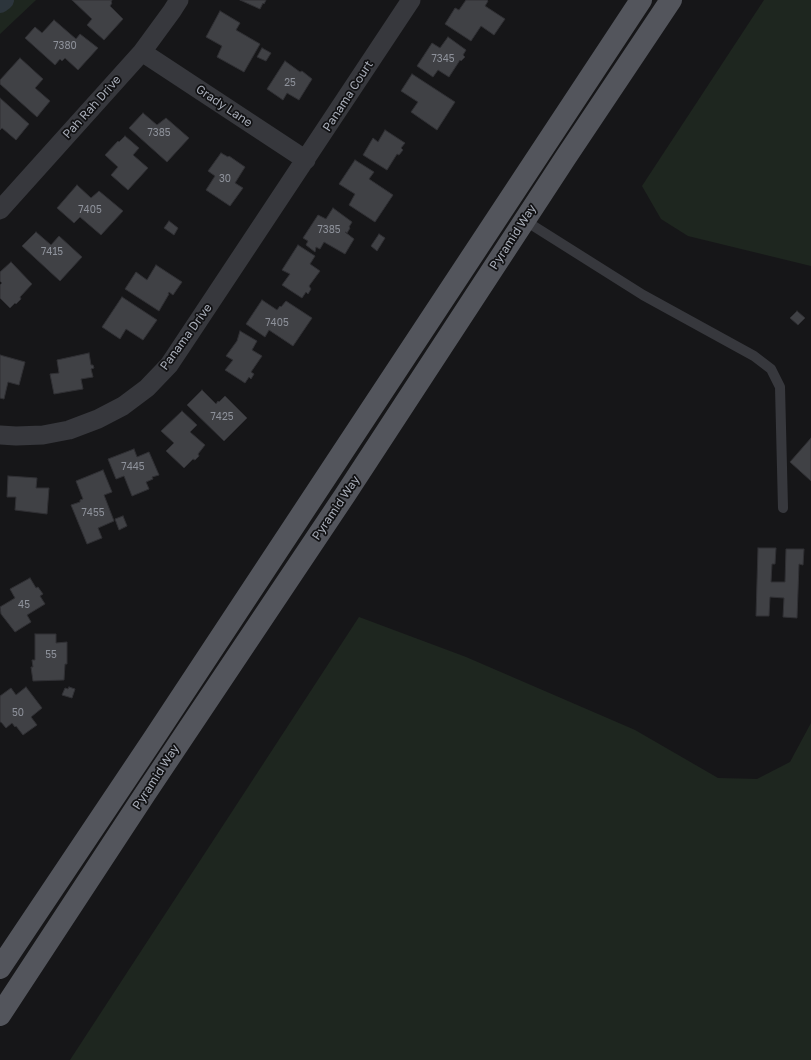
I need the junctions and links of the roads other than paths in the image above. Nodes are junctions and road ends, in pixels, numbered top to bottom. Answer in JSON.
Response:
{"nodes":[{"id":1,"x":179,"y":0,"type":"edge"},
{"id":2,"x":411,"y":0,"type":"edge"},
{"id":3,"x":641,"y":0,"type":"edge"},
{"id":4,"x":671,"y":0,"type":"edge"},
{"id":5,"x":142,"y":52,"type":"junction"},
{"id":6,"x":306,"y":160,"type":"junction"},
{"id":7,"x":284,"y":192,"type":"joint"},
{"id":8,"x":0,"y":210,"type":"edge"},
{"id":9,"x":524,"y":220,"type":"junction"},
{"id":10,"x":0,"y":435,"type":"edge"},
{"id":11,"x":783,"y":508,"type":"dead end"},
{"id":12,"x":0,"y":968,"type":"edge"},
{"id":13,"x":0,"y":1015,"type":"edge"}],
"edges":[{"from":1,"to":5,"type":"street","name":"Pah Rah Drive"},
{"from":2,"to":6,"type":"street","name":"Panama Court"},
{"from":3,"to":12,"type":"main road","name":"Pyramid Way"},
{"from":4,"to":9,"type":"main road","name":"Pyramid Way"},
{"from":5,"to":6,"type":"street","name":"Grady Lane"},
{"from":5,"to":8,"type":"street","name":"Pah Rah Drive"},
{"from":6,"to":7,"type":"street","name":"Panama Court"},
{"from":7,"to":10,"type":"street","name":"Panama Drive"},
{"from":9,"to":11,"type":"lane"},
{"from":9,"to":13,"type":"main road","name":"Pyramid Way"}]}
